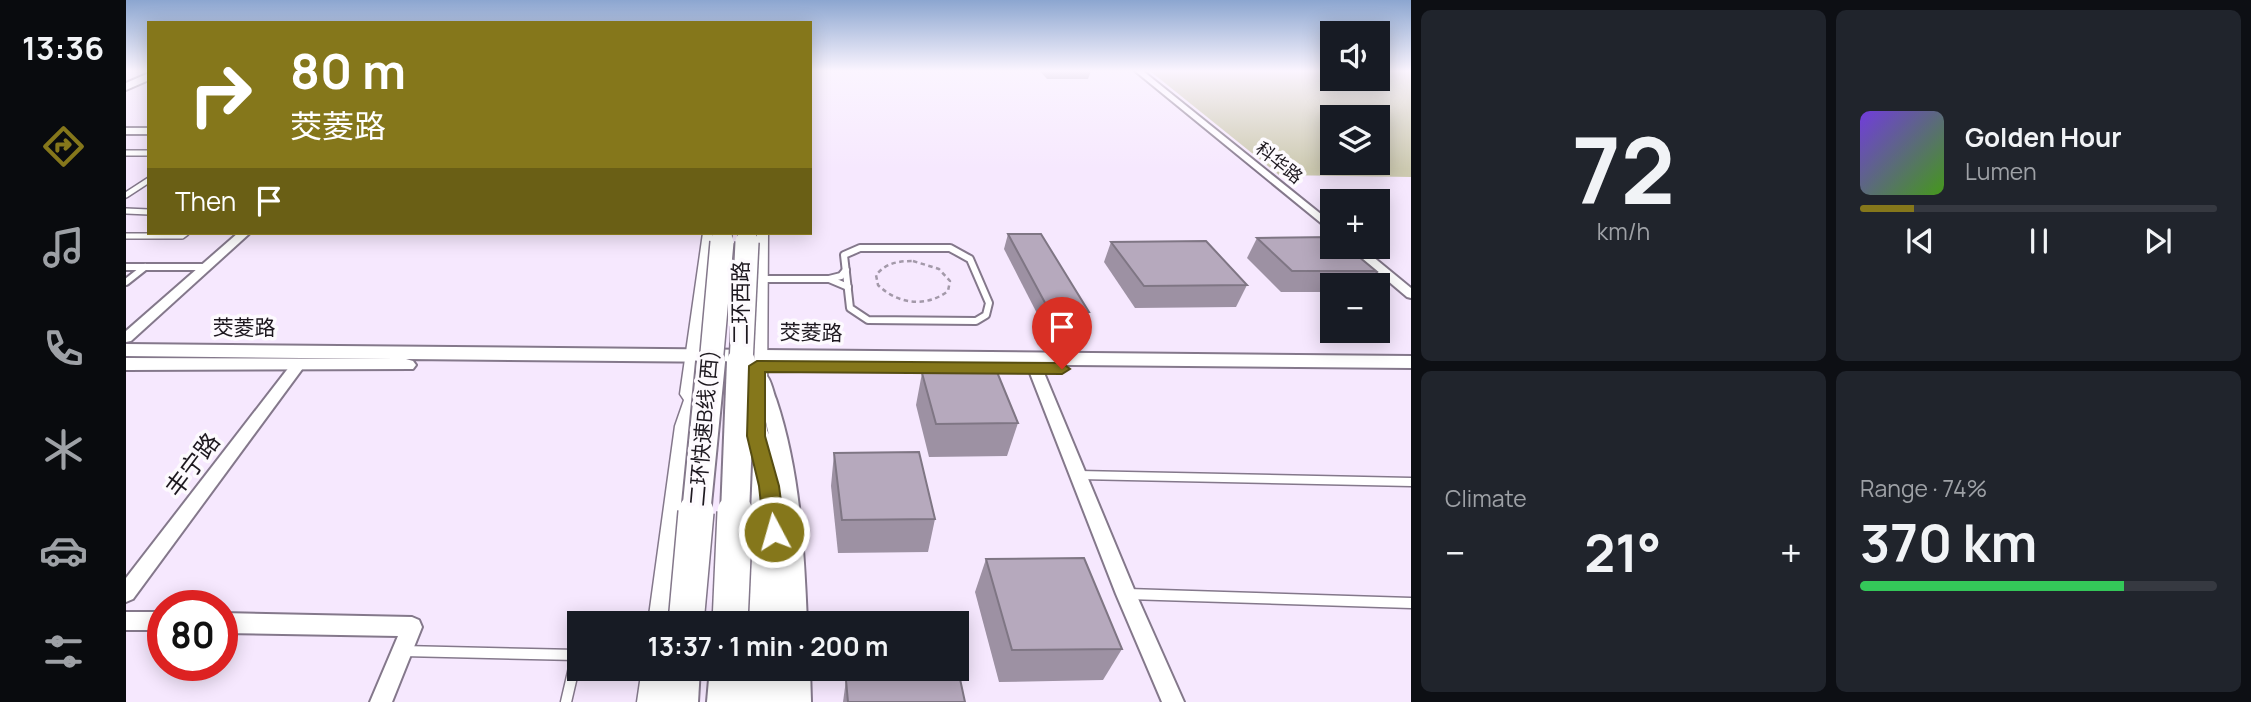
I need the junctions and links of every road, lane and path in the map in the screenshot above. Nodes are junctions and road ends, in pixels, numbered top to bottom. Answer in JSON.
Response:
{"nodes":[{"id":1,"x":1179,"y":104,"type":"edge"},
{"id":2,"x":126,"y":131,"type":"edge"},
{"id":3,"x":147,"y":131,"type":"edge"},
{"id":4,"x":126,"y":153,"type":"edge"},
{"id":5,"x":147,"y":153,"type":"edge"},
{"id":6,"x":147,"y":181,"type":"edge"},
{"id":7,"x":126,"y":195,"type":"edge"},
{"id":8,"x":126,"y":211,"type":"edge"},
{"id":9,"x":147,"y":212,"type":"edge"},
{"id":10,"x":1320,"y":219,"type":"edge"},
{"id":11,"x":183,"y":235,"type":"edge"},
{"id":12,"x":242,"y":235,"type":"edge"},
{"id":13,"x":711,"y":235,"type":"edge"},
{"id":14,"x":726,"y":235,"type":"edge"},
{"id":15,"x":726,"y":235,"type":"edge"},
{"id":16,"x":745,"y":235,"type":"edge"},
{"id":17,"x":745,"y":235,"type":"edge"},
{"id":18,"x":760,"y":235,"type":"edge"},
{"id":19,"x":126,"y":236,"type":"edge"},
{"id":20,"x":1369,"y":259,"type":"edge"},
{"id":21,"x":126,"y":267,"type":"edge"},
{"id":22,"x":145,"y":267,"type":"junction"},
{"id":23,"x":205,"y":267,"type":"junction"},
{"id":24,"x":846,"y":270,"type":"junction"},
{"id":25,"x":758,"y":279,"type":"junction"},
{"id":26,"x":829,"y":279,"type":"junction"},
{"id":27,"x":876,"y":280,"type":"joint"},
{"id":28,"x":126,"y":282,"type":"edge"},
{"id":29,"x":848,"y":288,"type":"junction"},
{"id":30,"x":1411,"y":294,"type":"edge"},
{"id":31,"x":729,"y":320,"type":"junction"},
{"id":32,"x":126,"y":338,"type":"edge"},
{"id":33,"x":126,"y":350,"type":"edge"},
{"id":34,"x":702,"y":361,"type":"junction"},
{"id":35,"x":749,"y":361,"type":"junction"},
{"id":36,"x":1411,"y":362,"type":"edge"},
{"id":37,"x":126,"y":364,"type":"edge"},
{"id":38,"x":298,"y":365,"type":"junction"},
{"id":39,"x":1035,"y":368,"type":"junction"},
{"id":40,"x":1411,"y":373,"type":"edge"},
{"id":41,"x":756,"y":436,"type":"junction"},
{"id":42,"x":1078,"y":475,"type":"junction"},
{"id":43,"x":1411,"y":482,"type":"edge"},
{"id":44,"x":126,"y":593,"type":"edge"},
{"id":45,"x":1126,"y":594,"type":"junction"},
{"id":46,"x":1411,"y":603,"type":"edge"},
{"id":47,"x":664,"y":611,"type":"edge"},
{"id":48,"x":686,"y":611,"type":"edge"},
{"id":49,"x":730,"y":611,"type":"edge"},
{"id":50,"x":753,"y":611,"type":"edge"},
{"id":51,"x":775,"y":611,"type":"edge"},
{"id":52,"x":797,"y":611,"type":"edge"},
{"id":53,"x":126,"y":621,"type":"edge"},
{"id":54,"x":147,"y":621,"type":"edge"},
{"id":55,"x":238,"y":623,"type":"edge"},
{"id":56,"x":402,"y":651,"type":"junction"},
{"id":57,"x":656,"y":681,"type":"edge"},
{"id":58,"x":680,"y":681,"type":"edge"},
{"id":59,"x":728,"y":681,"type":"edge"},
{"id":60,"x":752,"y":681,"type":"edge"},
{"id":61,"x":776,"y":681,"type":"edge"},
{"id":62,"x":799,"y":681,"type":"edge"},
{"id":63,"x":381,"y":702,"type":"edge"},
{"id":64,"x":566,"y":702,"type":"edge"},
{"id":65,"x":654,"y":702,"type":"edge"},
{"id":66,"x":678,"y":702,"type":"edge"},
{"id":67,"x":727,"y":702,"type":"edge"},
{"id":68,"x":751,"y":702,"type":"edge"},
{"id":69,"x":776,"y":702,"type":"edge"},
{"id":70,"x":800,"y":702,"type":"edge"},
{"id":71,"x":1173,"y":702,"type":"edge"}],
"edges":[{"from":1,"to":10,"type":"street","name":"科华路"},
{"from":2,"to":3,"type":"street"},
{"from":4,"to":5,"type":"lane"},
{"from":6,"to":7,"type":"lane"},
{"from":8,"to":9,"type":"lane"},
{"from":11,"to":19,"type":"lane"},
{"from":12,"to":23,"type":"street"},
{"from":13,"to":34,"type":"main road"},
{"from":14,"to":31,"type":"main road","name":"二环西路","bridge":true},
{"from":15,"to":48,"type":"highway","name":"二环快速B线(西)","bridge":true},
{"from":16,"to":31,"type":"main road","name":"二环西路","bridge":true},
{"from":17,"to":49,"type":"highway","bridge":true},
{"from":18,"to":25,"type":"main road"},
{"from":20,"to":30,"type":"street"},
{"from":21,"to":22,"type":"lane"},
{"from":22,"to":23,"type":"lane"},
{"from":22,"to":28,"type":"lane"},
{"from":23,"to":32,"type":"street"},
{"from":24,"to":26,"type":"lane"},
{"from":24,"to":29,"type":"lane"},
{"from":24,"to":29,"type":"lane"},
{"from":25,"to":26,"type":"lane"},
{"from":25,"to":35,"type":"main road"},
{"from":26,"to":29,"type":"lane"},
{"from":27,"to":27,"type":"path"},
{"from":31,"to":34,"type":"main road","name":"二环西路"},
{"from":31,"to":35,"type":"main road","name":"二环西路"},
{"from":33,"to":34,"type":"street","name":"茭菱路"},
{"from":34,"to":35,"type":"street","name":"茭菱路"},
{"from":34,"to":38,"type":"street","name":"茭菱路"},
{"from":34,"to":47,"type":"main road"},
{"from":35,"to":36,"type":"street","name":"茭菱路"},
{"from":35,"to":39,"type":"street","name":"茭菱路"},
{"from":35,"to":41,"type":"main road"},
{"from":35,"to":52,"type":"street"},
{"from":37,"to":38,"type":"street","name":"茭菱路"},
{"from":38,"to":44,"type":"street","name":"丰宁路"},
{"from":39,"to":40,"type":"street","name":"茭菱路"},
{"from":39,"to":42,"type":"street"},
{"from":41,"to":50,"type":"main road"},
{"from":41,"to":51,"type":"highway"},
{"from":42,"to":43,"type":"lane"},
{"from":42,"to":45,"type":"street"},
{"from":45,"to":46,"type":"lane"},
{"from":45,"to":71,"type":"street"},
{"from":53,"to":54,"type":"street"},
{"from":55,"to":56,"type":"street"},
{"from":56,"to":63,"type":"street"},
{"from":56,"to":64,"type":"lane"},
{"from":57,"to":65,"type":"main road"},
{"from":58,"to":66,"type":"highway"},
{"from":59,"to":67,"type":"highway"},
{"from":60,"to":68,"type":"main road"},
{"from":61,"to":69,"type":"highway"},
{"from":62,"to":70,"type":"street"}]}
